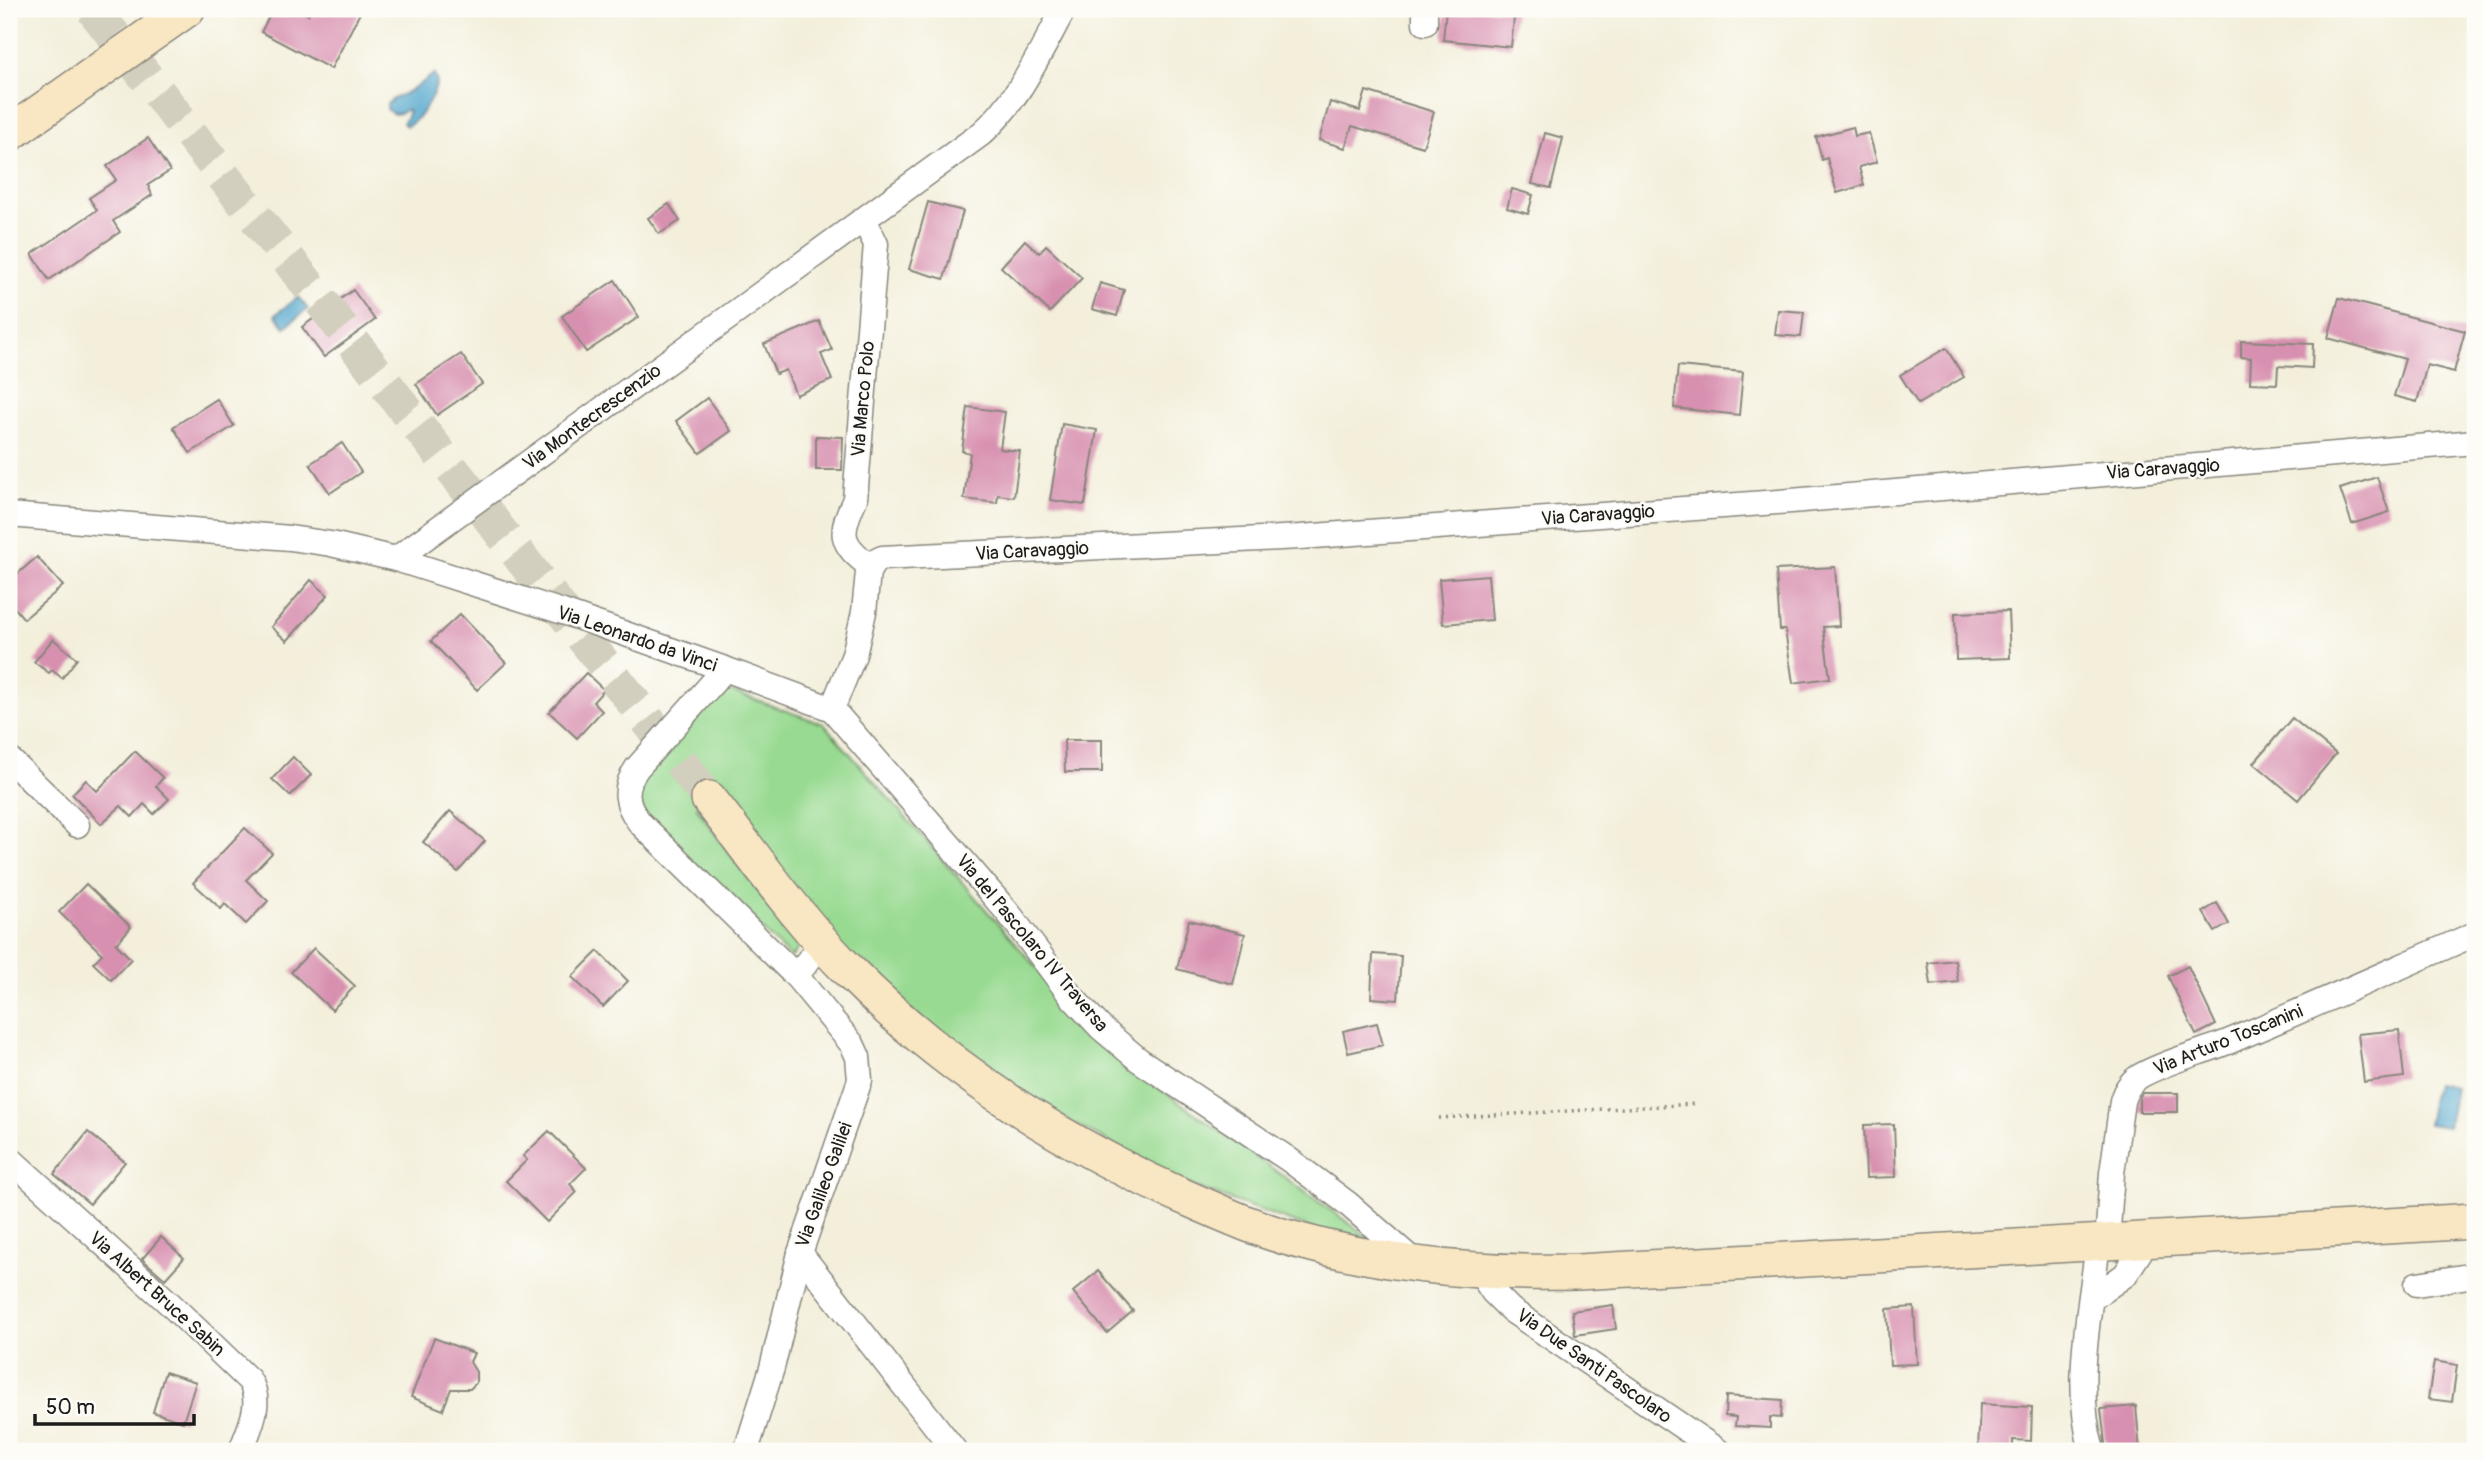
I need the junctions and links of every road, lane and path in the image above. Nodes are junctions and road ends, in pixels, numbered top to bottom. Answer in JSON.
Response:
{"nodes":[{"id":1,"x":187,"y":9,"type":"edge"},
{"id":2,"x":1064,"y":9,"type":"edge"},
{"id":3,"x":9,"y":134,"type":"edge"},
{"id":4,"x":864,"y":220,"type":"junction"},
{"id":5,"x":2475,"y":442,"type":"edge"},
{"id":6,"x":9,"y":515,"type":"edge"},
{"id":7,"x":396,"y":559,"type":"junction"},
{"id":8,"x":871,"y":567,"type":"junction"},
{"id":9,"x":725,"y":669,"type":"junction"},
{"id":10,"x":832,"y":709,"type":"junction"},
{"id":11,"x":9,"y":759,"type":"edge"},
{"id":12,"x":709,"y":799,"type":"tunnel mouth"},
{"id":13,"x":77,"y":825,"type":"dead end"},
{"id":14,"x":2475,"y":934,"type":"edge"},
{"id":15,"x":822,"y":943,"type":"junction"},
{"id":16,"x":796,"y":976,"type":"junction"},
{"id":17,"x":1697,"y":1104,"type":"dead end"},
{"id":18,"x":1439,"y":1118,"type":"dead end"},
{"id":19,"x":9,"y":1158,"type":"edge"},
{"id":20,"x":2475,"y":1221,"type":"edge"},
{"id":21,"x":2147,"y":1241,"type":"junction"},
{"id":22,"x":2102,"y":1243,"type":"junction"},
{"id":23,"x":800,"y":1253,"type":"junction"},
{"id":24,"x":1419,"y":1265,"type":"junction"},
{"id":25,"x":1479,"y":1271,"type":"junction"},
{"id":26,"x":2475,"y":1275,"type":"edge"},
{"id":27,"x":2417,"y":1284,"type":"dead end"},
{"id":28,"x":2091,"y":1299,"type":"junction"},
{"id":29,"x":241,"y":1451,"type":"edge"},
{"id":30,"x":746,"y":1451,"type":"edge"},
{"id":31,"x":955,"y":1451,"type":"edge"},
{"id":32,"x":1718,"y":1451,"type":"edge"},
{"id":33,"x":2092,"y":1451,"type":"edge"}],
"edges":[{"from":1,"to":3,"type":"main road"},
{"from":2,"to":4,"type":"street","name":"Via Montecrescenzio"},
{"from":4,"to":7,"type":"street","name":"Via Montecrescenzio"},
{"from":4,"to":8,"type":"street","name":"Via Marco Polo"},
{"from":5,"to":8,"type":"street","name":"Via Caravaggio"},
{"from":6,"to":7,"type":"street"},
{"from":7,"to":9,"type":"street","name":"Via Leonardo da Vinci"},
{"from":8,"to":10,"type":"street"},
{"from":9,"to":10,"type":"street","name":"Via del Pascolaro IV Traversa"},
{"from":9,"to":16,"type":"street","name":"Via Leonardo da Vinci"},
{"from":10,"to":24,"type":"street","name":"Via del Pascolaro IV Traversa"},
{"from":11,"to":13,"type":"street"},
{"from":12,"to":15,"type":"main road"},
{"from":14,"to":22,"type":"street","name":"Via Arturo Toscanini"},
{"from":15,"to":16,"type":"street"},
{"from":15,"to":24,"type":"main road"},
{"from":16,"to":23,"type":"street","name":"Via Galileo Galilei"},
{"from":17,"to":18,"type":"path"},
{"from":19,"to":29,"type":"street","name":"Via Albert Bruce Sabin"},
{"from":20,"to":21,"type":"main road"},
{"from":21,"to":22,"type":"main road"},
{"from":21,"to":28,"type":"street"},
{"from":22,"to":25,"type":"main road"},
{"from":22,"to":28,"type":"street","name":"Via Arturo Toscanini"},
{"from":23,"to":30,"type":"street","name":"Via Galileo Galilei"},
{"from":23,"to":31,"type":"street"},
{"from":24,"to":25,"type":"main road"},
{"from":25,"to":32,"type":"street","name":"Via Due Santi Pascolaro"},
{"from":26,"to":27,"type":"street"},
{"from":28,"to":33,"type":"street","name":"Via Arturo Toscanini"}]}
